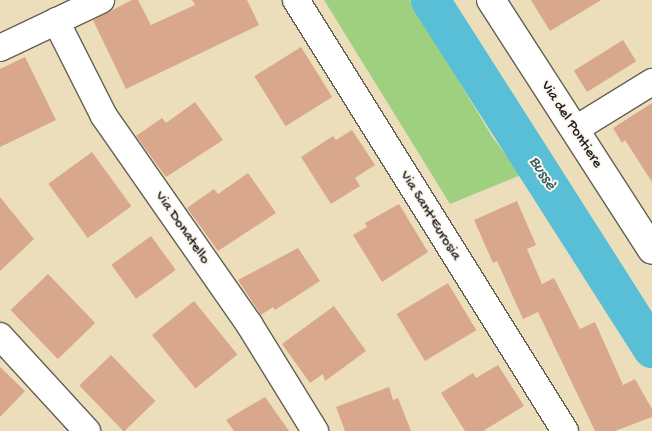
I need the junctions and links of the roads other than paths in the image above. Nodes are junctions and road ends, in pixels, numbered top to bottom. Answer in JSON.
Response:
{"nodes":[{"id":1,"x":101,"y":0,"type":"edge"},
{"id":2,"x":296,"y":0,"type":"edge"},
{"id":3,"x":491,"y":0,"type":"edge"},
{"id":4,"x":56,"y":21,"type":"junction"},
{"id":5,"x":0,"y":48,"type":"edge"},
{"id":6,"x":652,"y":82,"type":"edge"},
{"id":7,"x":574,"y":130,"type":"junction"},
{"id":8,"x":652,"y":250,"type":"edge"},
{"id":9,"x":0,"y":336,"type":"edge"},
{"id":10,"x":87,"y":431,"type":"edge"},
{"id":11,"x":315,"y":431,"type":"edge"},
{"id":12,"x":565,"y":431,"type":"edge"}],
"edges":[{"from":1,"to":4,"type":"street"},
{"from":2,"to":12,"type":"street","name":"Via Sant'Eurosia"},
{"from":3,"to":7,"type":"main road","name":"Via del Pontiere"},
{"from":4,"to":5,"type":"street"},
{"from":4,"to":11,"type":"street","name":"Via Donatello"},
{"from":6,"to":7,"type":"street"},
{"from":7,"to":8,"type":"main road","name":"Via del Pontiere"},
{"from":9,"to":10,"type":"street"}]}
